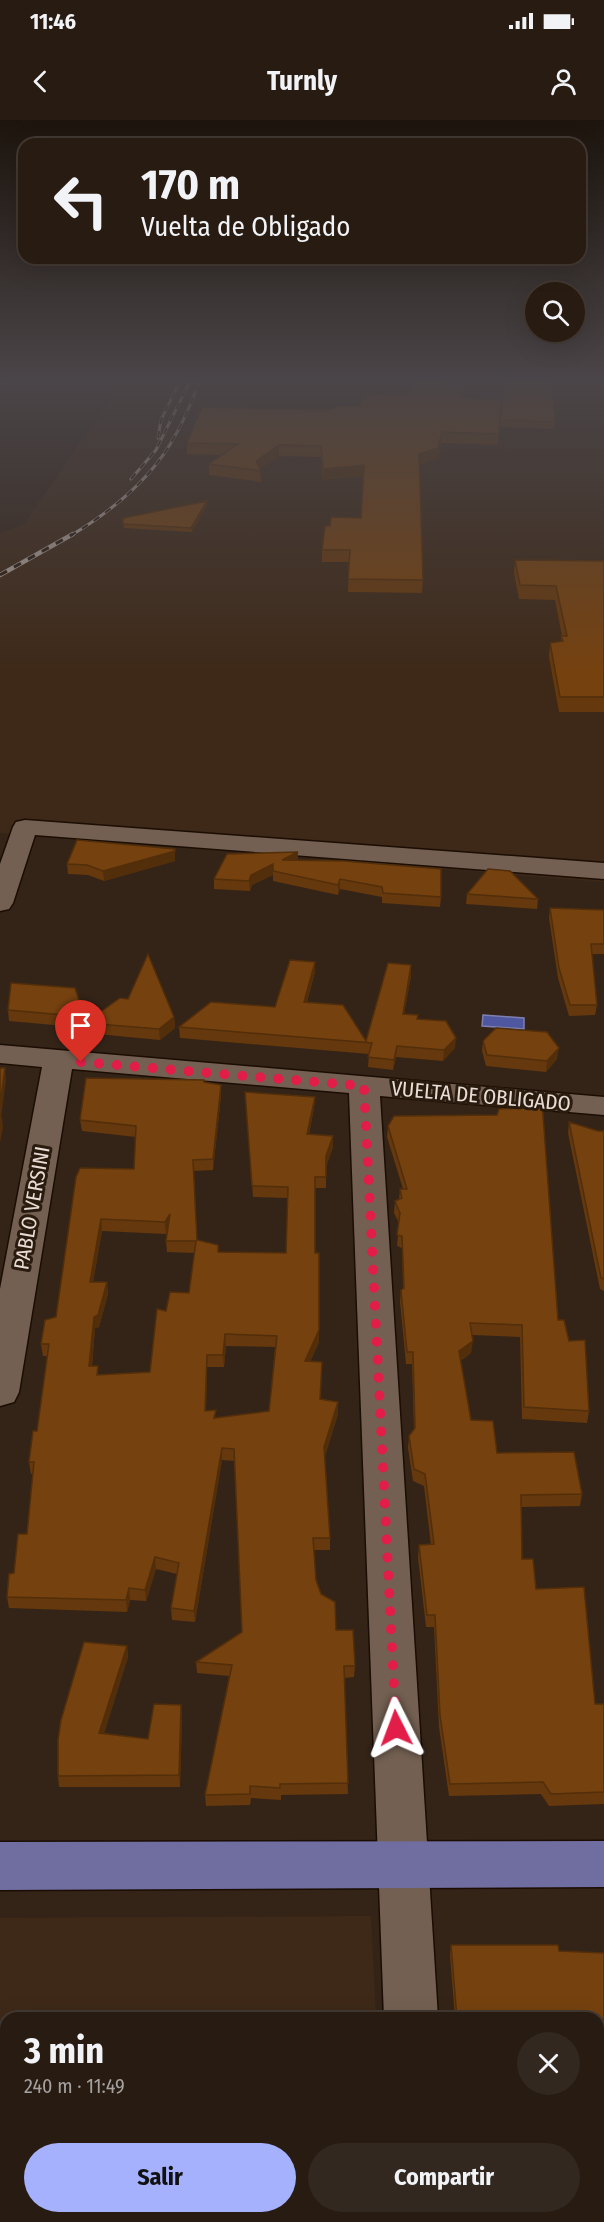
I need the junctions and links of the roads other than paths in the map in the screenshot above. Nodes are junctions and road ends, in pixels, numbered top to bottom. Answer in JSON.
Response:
{"nodes":[{"id":1,"x":12,"y":826,"type":"edge"},
{"id":2,"x":604,"y":872,"type":"edge"},
{"id":3,"x":0,"y":903,"type":"edge"},
{"id":4,"x":0,"y":1054,"type":"edge"},
{"id":5,"x":58,"y":1060,"type":"junction"},
{"id":6,"x":364,"y":1086,"type":"junction"},
{"id":7,"x":604,"y":1106,"type":"edge"},
{"id":8,"x":0,"y":1392,"type":"edge"},
{"id":9,"x":604,"y":1863,"type":"edge"},
{"id":10,"x":403,"y":1864,"type":"junction"},
{"id":11,"x":0,"y":1866,"type":"edge"},
{"id":12,"x":411,"y":2012,"type":"edge"}],
"edges":[{"from":1,"to":2,"type":"street"},
{"from":1,"to":3,"type":"street"},
{"from":4,"to":5,"type":"street","name":"VUELTA DE OBLIGADO"},
{"from":5,"to":6,"type":"street","name":"VUELTA DE OBLIGADO"},
{"from":5,"to":8,"type":"street","name":"PABLO VERSINI"},
{"from":6,"to":7,"type":"street","name":"VUELTA DE OBLIGADO"},
{"from":6,"to":10,"type":"street"},
{"from":9,"to":10,"type":"main road"},
{"from":10,"to":11,"type":"main road"},
{"from":10,"to":12,"type":"street"}]}
